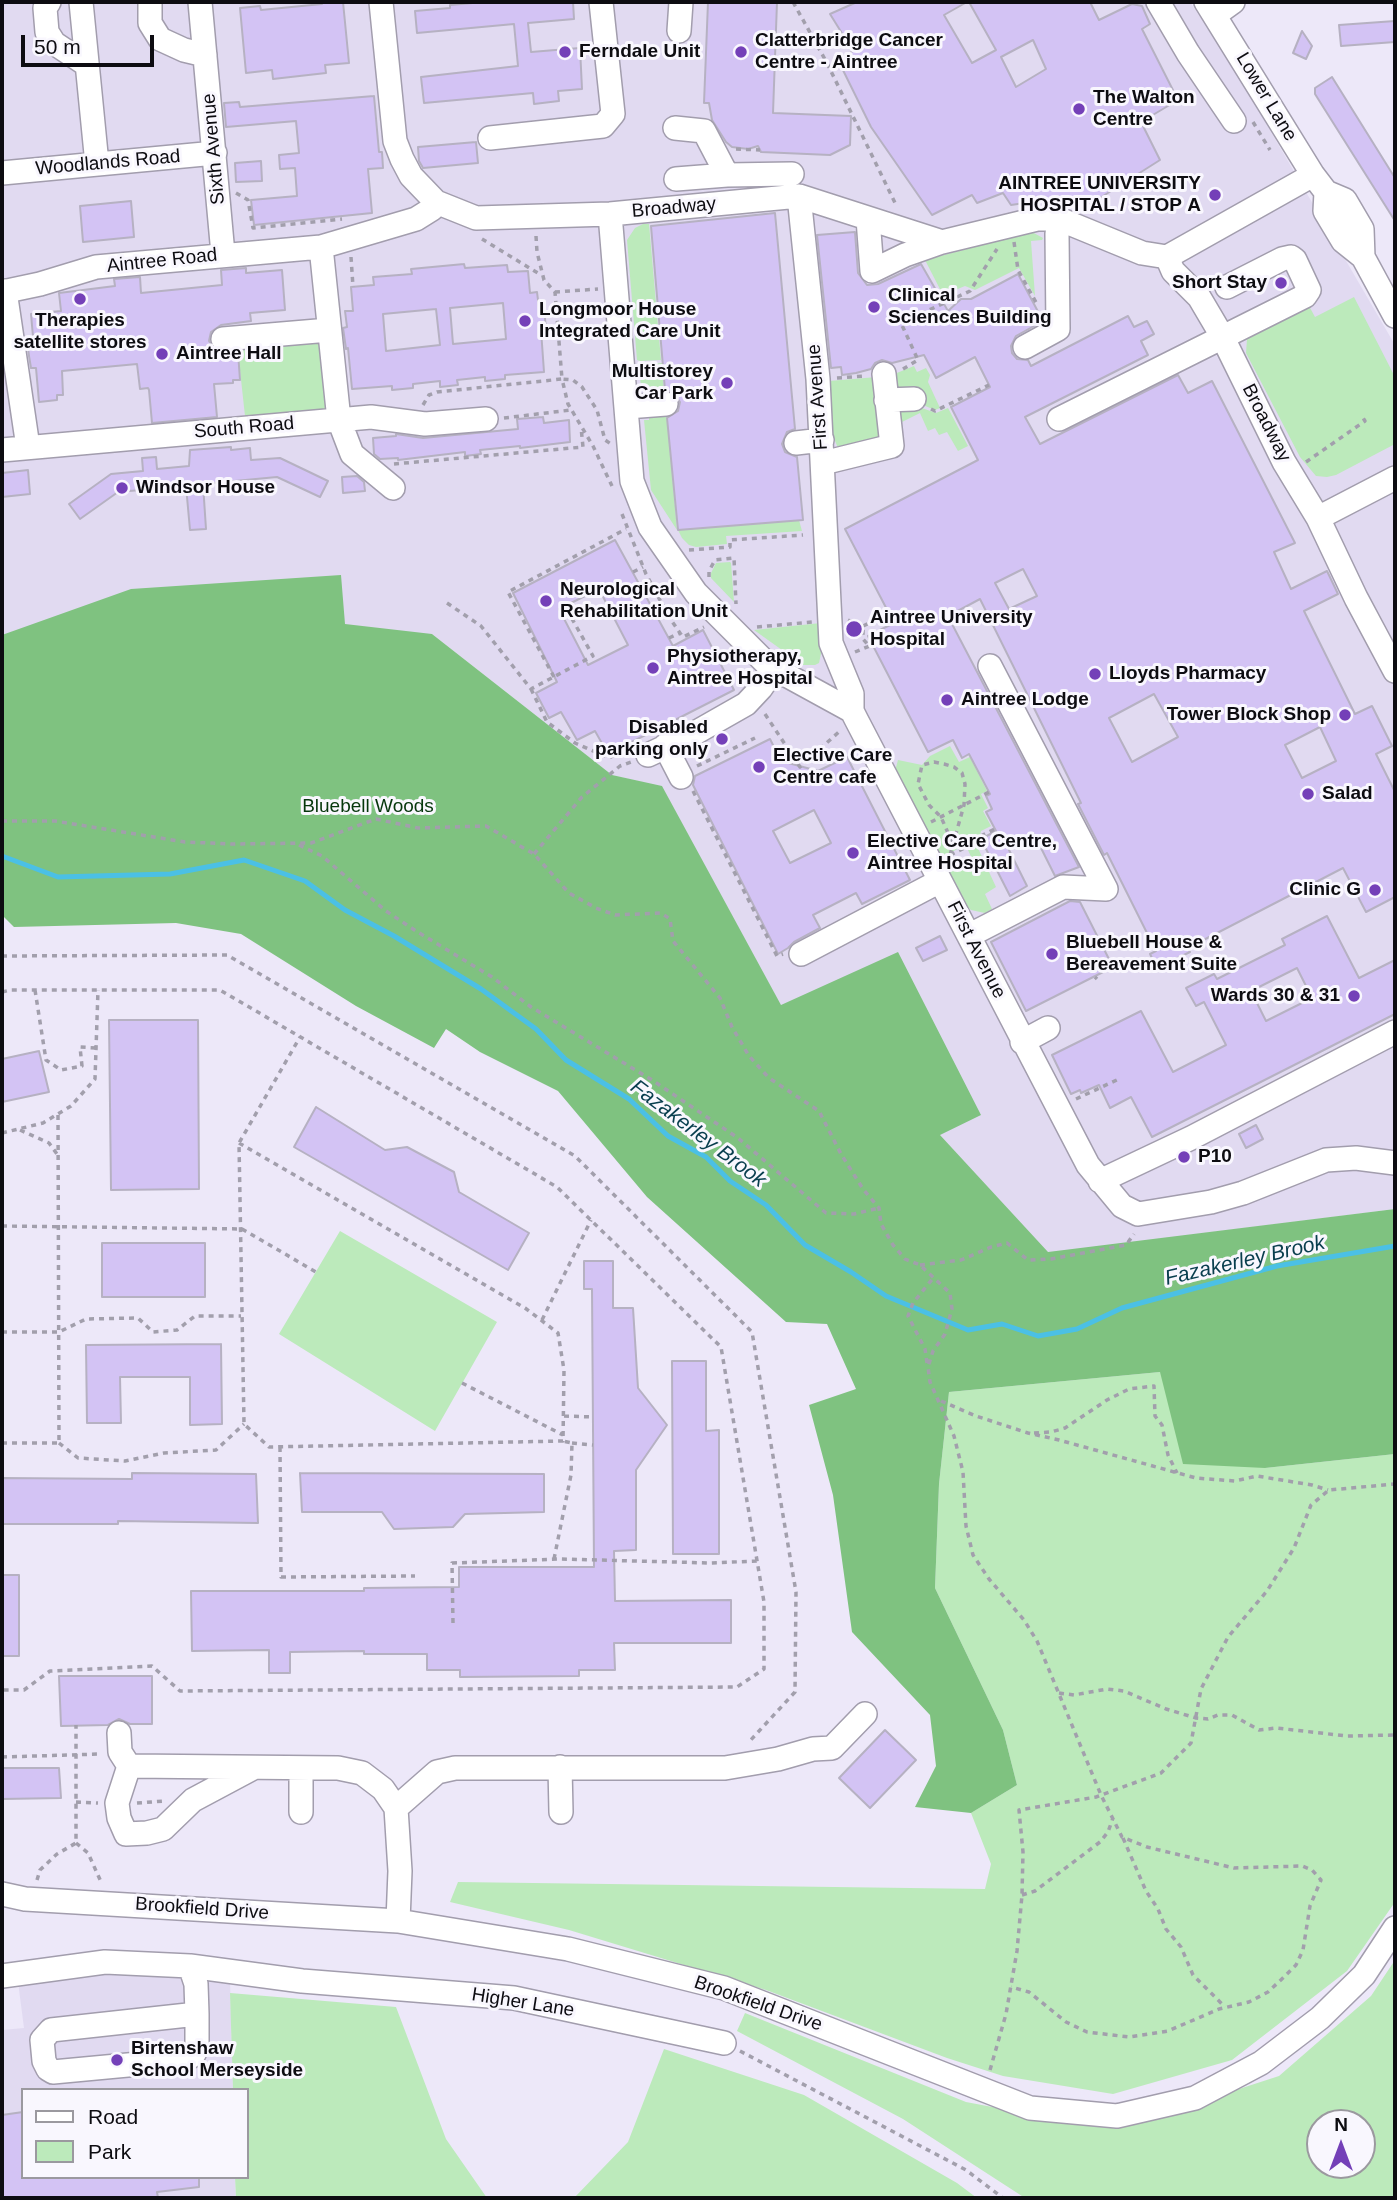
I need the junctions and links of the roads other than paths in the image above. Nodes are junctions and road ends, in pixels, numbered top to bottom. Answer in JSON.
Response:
{"nodes":[{"id":1,"x":50,"y":2,"type":"edge"},
{"id":2,"x":80,"y":2,"type":"edge"},
{"id":3,"x":150,"y":2,"type":"edge"},
{"id":4,"x":200,"y":2,"type":"edge"},
{"id":5,"x":382,"y":2,"type":"edge"},
{"id":6,"x":601,"y":2,"type":"edge"},
{"id":7,"x":681,"y":2,"type":"edge"},
{"id":8,"x":1157,"y":2,"type":"edge"},
{"id":9,"x":1218,"y":6,"type":"edge"},
{"id":10,"x":679,"y":31,"type":"dead end"},
{"id":11,"x":205,"y":55,"type":"junction"},
{"id":12,"x":87,"y":65,"type":"junction"},
{"id":13,"x":1234,"y":121,"type":"dead end"},
{"id":14,"x":675,"y":128,"type":"dead end"},
{"id":15,"x":490,"y":138,"type":"dead end"},
{"id":16,"x":215,"y":153,"type":"junction"},
{"id":17,"x":97,"y":164,"type":"junction"},
{"id":18,"x":2,"y":173,"type":"edge"},
{"id":19,"x":792,"y":174,"type":"dead end"},
{"id":20,"x":727,"y":175,"type":"junction"},
{"id":21,"x":676,"y":179,"type":"dead end"},
{"id":22,"x":1320,"y":184,"type":"junction"},
{"id":23,"x":799,"y":196,"type":"junction"},
{"id":24,"x":436,"y":202,"type":"junction"},
{"id":25,"x":610,"y":214,"type":"junction"},
{"id":26,"x":868,"y":219,"type":"junction"},
{"id":27,"x":1059,"y":219,"type":"junction"},
{"id":28,"x":942,"y":242,"type":"junction"},
{"id":29,"x":321,"y":247,"type":"junction"},
{"id":30,"x":223,"y":254,"type":"junction"},
{"id":31,"x":1167,"y":257,"type":"junction"},
{"id":32,"x":1227,"y":287,"type":"dead end"},
{"id":33,"x":4,"y":292,"type":"edge"},
{"id":34,"x":1395,"y":316,"type":"edge"},
{"id":35,"x":329,"y":330,"type":"junction"},
{"id":36,"x":1222,"y":336,"type":"junction"},
{"id":37,"x":223,"y":339,"type":"dead end"},
{"id":38,"x":1025,"y":347,"type":"dead end"},
{"id":39,"x":884,"y":374,"type":"road end"},
{"id":40,"x":914,"y":399,"type":"road end"},
{"id":41,"x":886,"y":400,"type":"junction"},
{"id":42,"x":666,"y":404,"type":"dead end"},
{"id":43,"x":627,"y":407,"type":"junction"},
{"id":44,"x":486,"y":419,"type":"road end"},
{"id":45,"x":1059,"y":419,"type":"dead end"},
{"id":46,"x":339,"y":420,"type":"junction"},
{"id":47,"x":796,"y":443,"type":"dead end"},
{"id":48,"x":28,"y":447,"type":"junction"},
{"id":49,"x":2,"y":450,"type":"edge"},
{"id":50,"x":822,"y":452,"type":"junction"},
{"id":51,"x":1395,"y":478,"type":"edge"},
{"id":52,"x":393,"y":488,"type":"dead end"},
{"id":53,"x":1318,"y":518,"type":"junction"},
{"id":54,"x":830,"y":632,"type":"junction"},
{"id":55,"x":847,"y":661,"type":"junction"},
{"id":56,"x":990,"y":666,"type":"dead end"},
{"id":57,"x":771,"y":667,"type":"junction"},
{"id":58,"x":1395,"y":671,"type":"edge"},
{"id":59,"x":828,"y":698,"type":"junction"},
{"id":60,"x":850,"y":717,"type":"junction"},
{"id":61,"x":688,"y":776,"type":"road end"},
{"id":62,"x":941,"y":870,"type":"junction"},
{"id":63,"x":970,"y":935,"type":"junction"},
{"id":64,"x":795,"y":952,"type":"road end"},
{"id":65,"x":1048,"y":1028,"type":"dead end"},
{"id":66,"x":1395,"y":1032,"type":"edge"},
{"id":67,"x":1022,"y":1042,"type":"junction"},
{"id":68,"x":1395,"y":1163,"type":"edge"},
{"id":69,"x":1100,"y":1181,"type":"junction"},
{"id":70,"x":864,"y":1714,"type":"dead end"},
{"id":71,"x":559,"y":1767,"type":"junction"},
{"id":72,"x":253,"y":1768,"type":"junction"},
{"id":73,"x":301,"y":1768,"type":"junction"},
{"id":74,"x":396,"y":1808,"type":"junction"},
{"id":75,"x":301,"y":1812,"type":"dead end"},
{"id":76,"x":561,"y":1812,"type":"dead end"},
{"id":77,"x":2,"y":1894,"type":"edge"},
{"id":78,"x":398,"y":1921,"type":"junction"},
{"id":79,"x":1395,"y":1928,"type":"edge"},
{"id":80,"x":190,"y":1966,"type":"junction"},
{"id":81,"x":2,"y":1976,"type":"edge"},
{"id":82,"x":197,"y":2014,"type":"junction"},
{"id":83,"x":724,"y":2043,"type":"road end"}],
"edges":[{"from":1,"to":12,"type":"street"},
{"from":2,"to":12,"type":"street"},
{"from":3,"to":11,"type":"street"},
{"from":4,"to":11,"type":"street","name":"Sixth Avenue"},
{"from":5,"to":24,"type":"street","name":"Broadway"},
{"from":6,"to":15,"type":"street"},
{"from":7,"to":10,"type":"street"},
{"from":8,"to":13,"type":"street"},
{"from":9,"to":22,"type":"street","name":"Lower Lane"},
{"from":11,"to":16,"type":"street","name":"Sixth Avenue"},
{"from":12,"to":17,"type":"street"},
{"from":14,"to":20,"type":"street"},
{"from":16,"to":17,"type":"street","name":"Woodlands Road"},
{"from":16,"to":30,"type":"street","name":"Sixth Avenue"},
{"from":17,"to":18,"type":"street","name":"Woodlands Road"},
{"from":19,"to":20,"type":"street"},
{"from":20,"to":21,"type":"street"},
{"from":22,"to":31,"type":"street"},
{"from":22,"to":34,"type":"street","name":"Lower Lane"},
{"from":23,"to":25,"type":"street","name":"Broadway"},
{"from":23,"to":26,"type":"street","name":"Broadway"},
{"from":23,"to":50,"type":"street","name":"First Avenue"},
{"from":24,"to":25,"type":"street","name":"Broadway"},
{"from":24,"to":29,"type":"street","name":"Aintree Road"},
{"from":25,"to":43,"type":"street"},
{"from":26,"to":28,"type":"street","name":"Broadway"},
{"from":26,"to":28,"type":"street"},
{"from":27,"to":28,"type":"street"},
{"from":27,"to":31,"type":"street"},
{"from":27,"to":38,"type":"street"},
{"from":29,"to":30,"type":"street","name":"Aintree Road"},
{"from":29,"to":35,"type":"street"},
{"from":30,"to":33,"type":"street","name":"Aintree Road"},
{"from":31,"to":36,"type":"street","name":"Broadway"},
{"from":32,"to":36,"type":"street"},
{"from":33,"to":48,"type":"street","name":"Aintree Road"},
{"from":35,"to":37,"type":"street"},
{"from":35,"to":46,"type":"street"},
{"from":36,"to":45,"type":"street"},
{"from":36,"to":53,"type":"street","name":"Broadway"},
{"from":39,"to":41,"type":"street"},
{"from":40,"to":41,"type":"street"},
{"from":41,"to":50,"type":"street"},
{"from":42,"to":43,"type":"street"},
{"from":43,"to":57,"type":"street"},
{"from":44,"to":46,"type":"street","name":"South Road"},
{"from":46,"to":48,"type":"street","name":"South Road"},
{"from":46,"to":52,"type":"street"},
{"from":47,"to":50,"type":"street"},
{"from":48,"to":49,"type":"street","name":"South Road"},
{"from":50,"to":54,"type":"street","name":"First Avenue"},
{"from":51,"to":53,"type":"street"},
{"from":53,"to":58,"type":"street","name":"Broadway"},
{"from":54,"to":55,"type":"street","name":"First Avenue"},
{"from":54,"to":57,"type":"street"},
{"from":55,"to":59,"type":"street"},
{"from":55,"to":60,"type":"street","name":"First Avenue"},
{"from":56,"to":63,"type":"street"},
{"from":57,"to":59,"type":"street"},
{"from":57,"to":61,"type":"street"},
{"from":59,"to":60,"type":"street"},
{"from":60,"to":62,"type":"street","name":"First Avenue"},
{"from":62,"to":63,"type":"street","name":"First Avenue"},
{"from":62,"to":64,"type":"street"},
{"from":63,"to":67,"type":"street","name":"First Avenue"},
{"from":65,"to":67,"type":"street"},
{"from":66,"to":69,"type":"street"},
{"from":67,"to":69,"type":"street","name":"First Avenue"},
{"from":68,"to":69,"type":"street","name":"First Avenue"},
{"from":70,"to":71,"type":"street"},
{"from":71,"to":74,"type":"street"},
{"from":71,"to":76,"type":"street"},
{"from":72,"to":72,"type":"street"},
{"from":72,"to":73,"type":"street"},
{"from":73,"to":74,"type":"street"},
{"from":73,"to":75,"type":"street"},
{"from":74,"to":78,"type":"street"},
{"from":77,"to":78,"type":"street","name":"Brookfield Drive"},
{"from":78,"to":79,"type":"street","name":"Brookfield Drive"},
{"from":80,"to":81,"type":"street","name":"Higher Lane"},
{"from":80,"to":82,"type":"street"},
{"from":80,"to":83,"type":"street","name":"Higher Lane"},
{"from":82,"to":82,"type":"street"}]}
